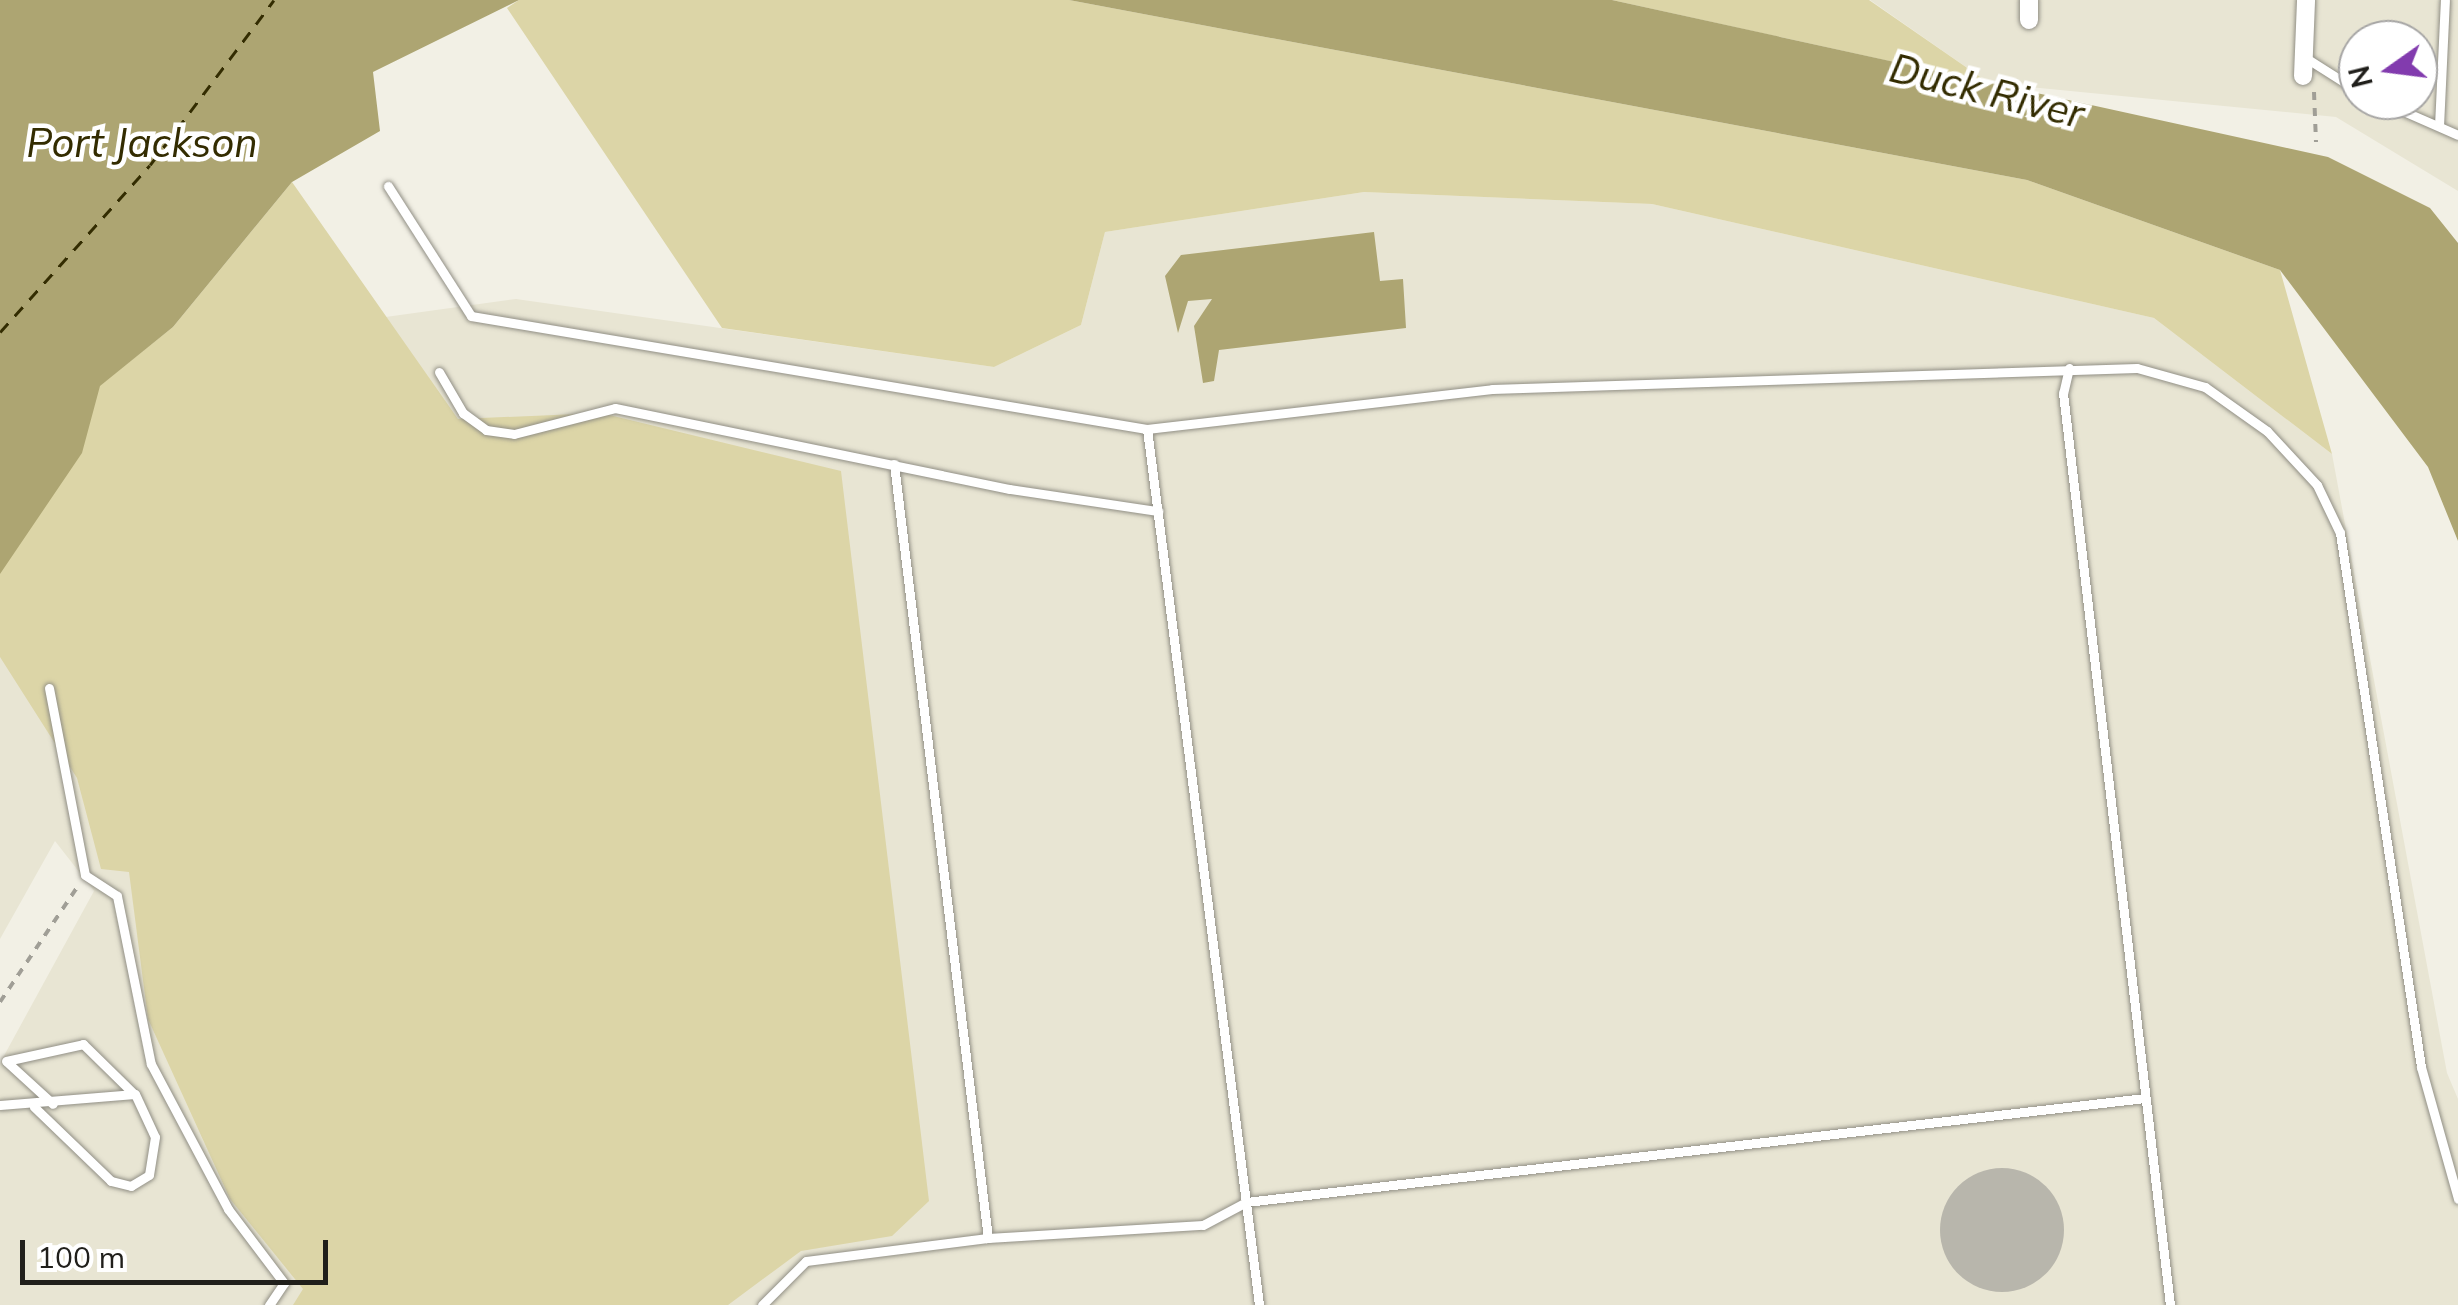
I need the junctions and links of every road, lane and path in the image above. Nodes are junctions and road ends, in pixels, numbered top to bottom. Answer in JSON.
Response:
{"nodes":[{"id":1,"x":2030,"y":0,"type":"edge"},
{"id":2,"x":2306,"y":0,"type":"edge"},
{"id":3,"x":2445,"y":0,"type":"edge"},
{"id":4,"x":2028,"y":20,"type":"dead end"},
{"id":5,"x":2303,"y":67,"type":"junction"},
{"id":6,"x":2338,"y":82,"type":"edge"},
{"id":7,"x":2425,"y":120,"type":"edge"},
{"id":8,"x":2439,"y":126,"type":"junction"},
{"id":9,"x":2458,"y":135,"type":"edge"},
{"id":10,"x":2316,"y":142,"type":"dead end"},
{"id":11,"x":388,"y":186,"type":"dead end"},
{"id":12,"x":2069,"y":368,"type":"junction"},
{"id":13,"x":439,"y":372,"type":"dead end"},
{"id":14,"x":1147,"y":429,"type":"junction"},
{"id":15,"x":894,"y":464,"type":"junction"},
{"id":16,"x":1158,"y":511,"type":"junction"},
{"id":17,"x":49,"y":688,"type":"dead end"},
{"id":18,"x":85,"y":875,"type":"junction"},
{"id":19,"x":0,"y":1002,"type":"edge"},
{"id":20,"x":3,"y":1061,"type":"edge"},
{"id":21,"x":134,"y":1094,"type":"junction"},
{"id":22,"x":2145,"y":1098,"type":"junction"},
{"id":23,"x":0,"y":1104,"type":"edge"},
{"id":24,"x":52,"y":1104,"type":"junction"},
{"id":25,"x":34,"y":1107,"type":"junction"},
{"id":26,"x":2458,"y":1199,"type":"edge"},
{"id":27,"x":1246,"y":1202,"type":"junction"},
{"id":28,"x":988,"y":1238,"type":"junction"},
{"id":29,"x":270,"y":1305,"type":"edge"},
{"id":30,"x":762,"y":1305,"type":"edge"},
{"id":31,"x":1259,"y":1305,"type":"edge"},
{"id":32,"x":2170,"y":1305,"type":"edge"}],
"edges":[{"from":1,"to":4,"type":"street"},
{"from":2,"to":5,"type":"street"},
{"from":3,"to":8,"type":"lane"},
{"from":5,"to":6,"type":"lane"},
{"from":5,"to":10,"type":"path"},
{"from":7,"to":8,"type":"lane"},
{"from":8,"to":9,"type":"lane"},
{"from":11,"to":14,"type":"lane"},
{"from":12,"to":14,"type":"lane"},
{"from":12,"to":22,"type":"lane"},
{"from":12,"to":26,"type":"lane"},
{"from":13,"to":15,"type":"lane"},
{"from":14,"to":16,"type":"lane"},
{"from":15,"to":16,"type":"lane"},
{"from":15,"to":28,"type":"lane"},
{"from":16,"to":27,"type":"lane"},
{"from":17,"to":18,"type":"lane"},
{"from":18,"to":19,"type":"path"},
{"from":18,"to":29,"type":"lane"},
{"from":20,"to":21,"type":"lane"},
{"from":20,"to":24,"type":"lane"},
{"from":21,"to":24,"type":"lane"},
{"from":21,"to":25,"type":"lane"},
{"from":22,"to":27,"type":"lane"},
{"from":22,"to":32,"type":"lane"},
{"from":23,"to":25,"type":"lane"},
{"from":24,"to":25,"type":"lane"},
{"from":27,"to":28,"type":"lane"},
{"from":27,"to":31,"type":"lane"},
{"from":28,"to":30,"type":"lane"}]}
